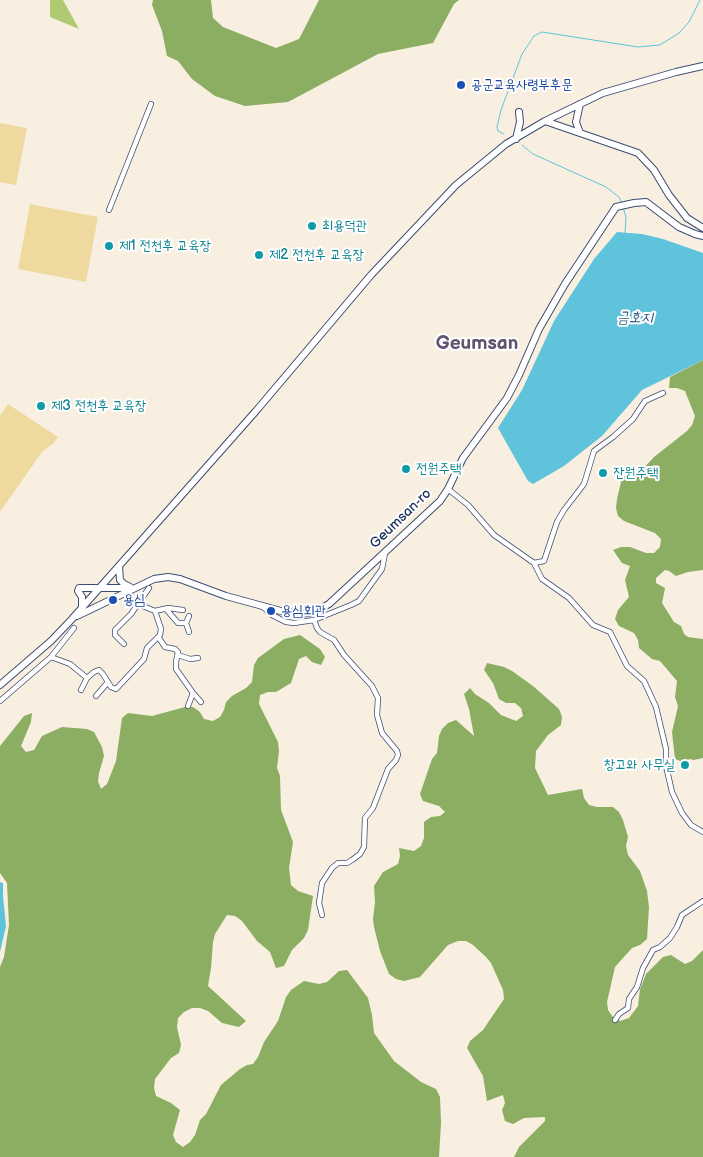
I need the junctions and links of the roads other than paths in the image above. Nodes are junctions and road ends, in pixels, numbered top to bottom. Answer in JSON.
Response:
{"nodes":[{"id":1,"x":703,"y":66,"type":"edge"},
{"id":2,"x":151,"y":104,"type":"dead end"},
{"id":3,"x":580,"y":104,"type":"junction"},
{"id":4,"x":519,"y":112,"type":"dead end"},
{"id":5,"x":545,"y":121,"type":"junction"},
{"id":6,"x":580,"y":133,"type":"junction"},
{"id":7,"x":516,"y":138,"type":"junction"},
{"id":8,"x":108,"y":210,"type":"dead end"},
{"id":9,"x":703,"y":228,"type":"edge"},
{"id":10,"x":703,"y":236,"type":"edge"},
{"id":11,"x":664,"y":393,"type":"dead end"},
{"id":12,"x":448,"y":489,"type":"junction"},
{"id":13,"x":385,"y":553,"type":"junction"},
{"id":14,"x":534,"y":563,"type":"junction"},
{"id":15,"x":119,"y":566,"type":"junction"},
{"id":16,"x":133,"y":588,"type":"junction"},
{"id":17,"x":149,"y":588,"type":"dead end"},
{"id":18,"x":99,"y":589,"type":"junction"},
{"id":19,"x":138,"y":604,"type":"junction"},
{"id":20,"x":262,"y":606,"type":"junction"},
{"id":21,"x":82,"y":609,"type":"junction"},
{"id":22,"x":166,"y":609,"type":"junction"},
{"id":23,"x":183,"y":610,"type":"dead end"},
{"id":24,"x":155,"y":611,"type":"junction"},
{"id":25,"x":189,"y":616,"type":"dead end"},
{"id":26,"x":72,"y":619,"type":"junction"},
{"id":27,"x":314,"y":620,"type":"junction"},
{"id":28,"x":186,"y":623,"type":"junction"},
{"id":29,"x":74,"y":628,"type":"dead end"},
{"id":30,"x":189,"y":632,"type":"dead end"},
{"id":31,"x":159,"y":638,"type":"junction"},
{"id":32,"x":124,"y":644,"type":"dead end"},
{"id":33,"x":178,"y":655,"type":"junction"},
{"id":34,"x":51,"y":657,"type":"junction"},
{"id":35,"x":198,"y":658,"type":"dead end"},
{"id":36,"x":87,"y":678,"type":"junction"},
{"id":37,"x":108,"y":682,"type":"junction"},
{"id":38,"x":0,"y":685,"type":"edge"},
{"id":39,"x":81,"y":690,"type":"dead end"},
{"id":40,"x":193,"y":693,"type":"junction"},
{"id":41,"x":96,"y":696,"type":"dead end"},
{"id":42,"x":0,"y":701,"type":"edge"},
{"id":43,"x":201,"y":702,"type":"dead end"},
{"id":44,"x":188,"y":706,"type":"dead end"},
{"id":45,"x":703,"y":832,"type":"edge"},
{"id":46,"x":703,"y":901,"type":"edge"},
{"id":47,"x":322,"y":915,"type":"dead end"},
{"id":48,"x":615,"y":1020,"type":"dead end"}],
"edges":[{"from":1,"to":3,"type":"street"},
{"from":2,"to":8,"type":"street"},
{"from":3,"to":5,"type":"street"},
{"from":3,"to":6,"type":"street"},
{"from":4,"to":7,"type":"street"},
{"from":5,"to":6,"type":"street"},
{"from":5,"to":7,"type":"street"},
{"from":6,"to":9,"type":"street"},
{"from":7,"to":15,"type":"street"},
{"from":10,"to":12,"type":"street","name":"Geumsan-ro"},
{"from":11,"to":14,"type":"street"},
{"from":12,"to":13,"type":"street","name":"Geumsan-ro"},
{"from":12,"to":14,"type":"street"},
{"from":13,"to":20,"type":"street","name":"Geumsan-ro"},
{"from":13,"to":27,"type":"street"},
{"from":14,"to":45,"type":"street"},
{"from":15,"to":16,"type":"street"},
{"from":15,"to":18,"type":"street"},
{"from":16,"to":18,"type":"street"},
{"from":16,"to":20,"type":"street","name":"Geumsan-ro"},
{"from":16,"to":26,"type":"street","name":"Geumsan-ro"},
{"from":17,"to":19,"type":"street"},
{"from":18,"to":21,"type":"street"},
{"from":18,"to":21,"type":"street"},
{"from":19,"to":24,"type":"street"},
{"from":19,"to":32,"type":"street"},
{"from":20,"to":27,"type":"street"},
{"from":21,"to":26,"type":"street"},
{"from":22,"to":23,"type":"street"},
{"from":22,"to":24,"type":"street"},
{"from":22,"to":28,"type":"street"},
{"from":24,"to":31,"type":"street"},
{"from":25,"to":28,"type":"street"},
{"from":26,"to":38,"type":"street"},
{"from":27,"to":47,"type":"street"},
{"from":28,"to":30,"type":"street"},
{"from":29,"to":34,"type":"street"},
{"from":31,"to":33,"type":"street"},
{"from":31,"to":37,"type":"street"},
{"from":33,"to":35,"type":"street"},
{"from":33,"to":40,"type":"street"},
{"from":34,"to":36,"type":"street"},
{"from":34,"to":42,"type":"street"},
{"from":36,"to":37,"type":"street"},
{"from":36,"to":39,"type":"street"},
{"from":37,"to":41,"type":"street"},
{"from":40,"to":43,"type":"street"},
{"from":40,"to":44,"type":"street"},
{"from":46,"to":48,"type":"street"}]}
